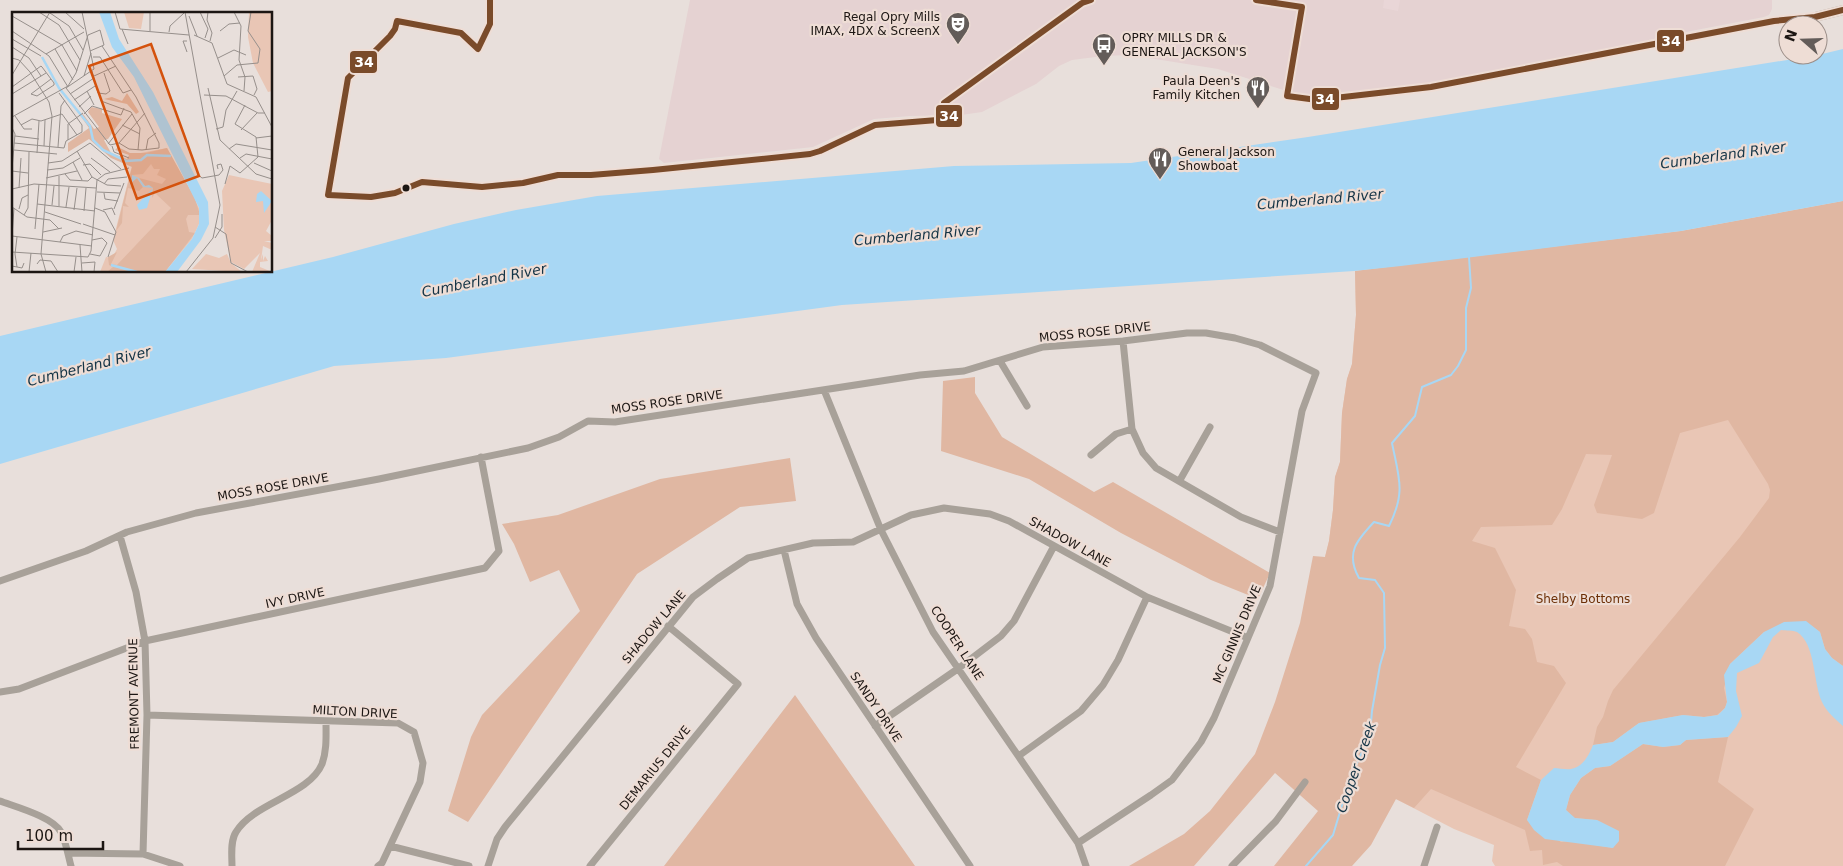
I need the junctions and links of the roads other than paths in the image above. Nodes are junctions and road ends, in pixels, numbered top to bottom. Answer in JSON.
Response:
{"nodes":[{"id":1,"x":1843,"y":10,"type":"edge"},
{"id":2,"x":1843,"y":18,"type":"edge"},
{"id":3,"x":1123,"y":341,"type":"junction"},
{"id":4,"x":1000,"y":360,"type":"junction"},
{"id":5,"x":1316,"y":373,"type":"joint"},
{"id":6,"x":824,"y":390,"type":"junction"},
{"id":7,"x":1027,"y":406,"type":"dead end"},
{"id":8,"x":1210,"y":427,"type":"dead end"},
{"id":9,"x":1132,"y":429,"type":"junction"},
{"id":10,"x":1091,"y":455,"type":"dead end"},
{"id":11,"x":481,"y":457,"type":"junction"},
{"id":12,"x":1180,"y":480,"type":"junction"},
{"id":13,"x":881,"y":530,"type":"junction"},
{"id":14,"x":1280,"y":532,"type":"junction"},
{"id":15,"x":120,"y":536,"type":"junction"},
{"id":16,"x":1054,"y":546,"type":"junction"},
{"id":17,"x":784,"y":550,"type":"junction"},
{"id":18,"x":0,"y":581,"type":"edge"},
{"id":19,"x":1147,"y":597,"type":"junction"},
{"id":20,"x":668,"y":626,"type":"junction"},
{"id":21,"x":1248,"y":638,"type":"junction"},
{"id":22,"x":146,"y":641,"type":"junction"},
{"id":23,"x":959,"y":668,"type":"junction"},
{"id":24,"x":0,"y":692,"type":"edge"},
{"id":25,"x":148,"y":715,"type":"junction"},
{"id":26,"x":326,"y":722,"type":"junction"},
{"id":27,"x":875,"y":726,"type":"junction"},
{"id":28,"x":1020,"y":755,"type":"junction"},
{"id":29,"x":1305,"y":782,"type":"dead end"},
{"id":30,"x":0,"y":800,"type":"edge"},
{"id":31,"x":1437,"y":827,"type":"dead end"},
{"id":32,"x":1078,"y":843,"type":"junction"},
{"id":33,"x":390,"y":846,"type":"junction"},
{"id":34,"x":68,"y":852,"type":"junction"},
{"id":35,"x":143,"y":854,"type":"junction"},
{"id":36,"x":165,"y":863,"type":"edge"},
{"id":37,"x":72,"y":866,"type":"edge"},
{"id":38,"x":180,"y":866,"type":"edge"},
{"id":39,"x":232,"y":866,"type":"edge"},
{"id":40,"x":378,"y":866,"type":"edge"},
{"id":41,"x":469,"y":866,"type":"edge"},
{"id":42,"x":488,"y":866,"type":"edge"},
{"id":43,"x":590,"y":866,"type":"edge"},
{"id":44,"x":970,"y":866,"type":"edge"},
{"id":45,"x":1086,"y":866,"type":"edge"},
{"id":46,"x":1232,"y":866,"type":"edge"},
{"id":47,"x":1424,"y":866,"type":"edge"}],
"edges":[{"from":1,"to":2,"type":"highway"},
{"from":3,"to":4,"type":"street","name":"MOSS ROSE DRIVE"},
{"from":3,"to":5,"type":"street","name":"MOSS ROSE DRIVE"},
{"from":3,"to":9,"type":"street"},
{"from":4,"to":6,"type":"street","name":"MOSS ROSE DRIVE"},
{"from":4,"to":7,"type":"street"},
{"from":5,"to":14,"type":"street","name":"MC GINNIS DRIVE"},
{"from":6,"to":11,"type":"street","name":"MOSS ROSE DRIVE"},
{"from":6,"to":13,"type":"street","name":"COOPER LANE"},
{"from":8,"to":12,"type":"street"},
{"from":9,"to":10,"type":"street"},
{"from":9,"to":12,"type":"street"},
{"from":11,"to":15,"type":"street","name":"MOSS ROSE DRIVE"},
{"from":11,"to":22,"type":"street","name":"IVY DRIVE"},
{"from":12,"to":14,"type":"street"},
{"from":13,"to":16,"type":"street","name":"SHADOW LANE"},
{"from":13,"to":17,"type":"street","name":"SHADOW LANE"},
{"from":13,"to":23,"type":"street","name":"COOPER LANE"},
{"from":14,"to":21,"type":"street","name":"MC GINNIS DRIVE"},
{"from":15,"to":18,"type":"street","name":"MOSS ROSE DRIVE"},
{"from":15,"to":22,"type":"street","name":"FREMONT AVENUE"},
{"from":16,"to":19,"type":"street","name":"SHADOW LANE"},
{"from":16,"to":23,"type":"street"},
{"from":17,"to":20,"type":"street","name":"SHADOW LANE"},
{"from":17,"to":27,"type":"street","name":"SANDY DRIVE"},
{"from":19,"to":21,"type":"street","name":"SHADOW LANE"},
{"from":19,"to":28,"type":"street"},
{"from":20,"to":42,"type":"street","name":"SHADOW LANE"},
{"from":20,"to":43,"type":"street","name":"DEMARIUS DRIVE"},
{"from":21,"to":32,"type":"street","name":"MC GINNIS DRIVE"},
{"from":22,"to":24,"type":"street","name":"IVY DRIVE"},
{"from":22,"to":25,"type":"street","name":"FREMONT AVENUE"},
{"from":23,"to":27,"type":"street"},
{"from":23,"to":28,"type":"street","name":"COOPER LANE"},
{"from":25,"to":26,"type":"street","name":"MILTON DRIVE"},
{"from":25,"to":35,"type":"street","name":"FREMONT AVENUE"},
{"from":26,"to":33,"type":"street","name":"MILTON DRIVE"},
{"from":26,"to":39,"type":"street"},
{"from":27,"to":44,"type":"street","name":"SANDY DRIVE"},
{"from":28,"to":32,"type":"street","name":"COOPER LANE"},
{"from":29,"to":46,"type":"street"},
{"from":30,"to":34,"type":"street"},
{"from":31,"to":47,"type":"street"},
{"from":32,"to":45,"type":"street","name":"COOPER LANE"},
{"from":33,"to":40,"type":"street","name":"MILTON DRIVE"},
{"from":33,"to":41,"type":"street"},
{"from":34,"to":35,"type":"street"},
{"from":34,"to":37,"type":"street"},
{"from":35,"to":36,"type":"street"},
{"from":36,"to":38,"type":"street"}]}
